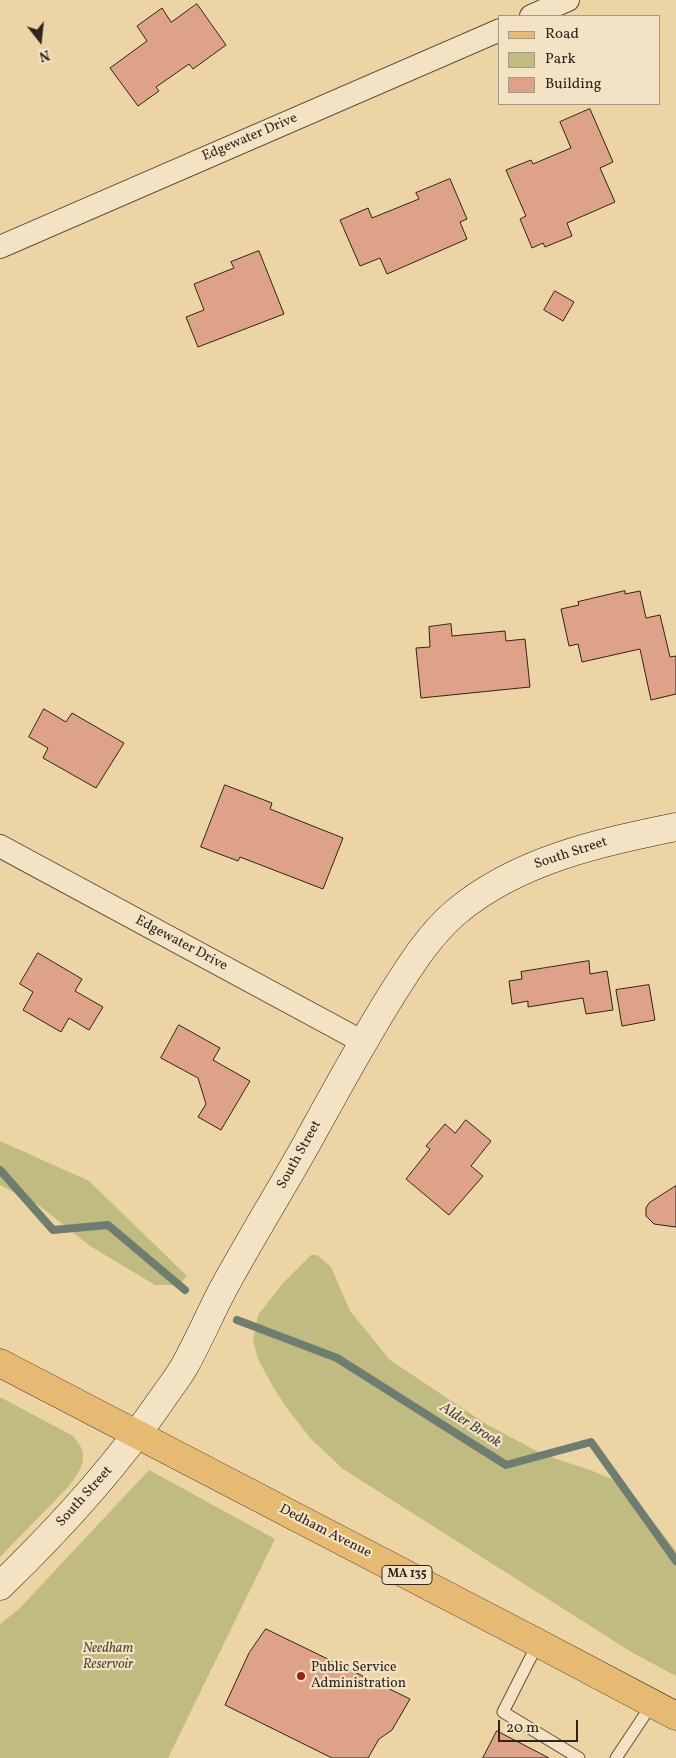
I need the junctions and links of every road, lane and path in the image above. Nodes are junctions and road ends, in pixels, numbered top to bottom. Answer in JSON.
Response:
{"nodes":[{"id":1,"x":568,"y":0,"type":"edge"},
{"id":2,"x":533,"y":15,"type":"edge"},
{"id":3,"x":498,"y":31,"type":"edge"},
{"id":4,"x":0,"y":246,"type":"edge"},
{"id":5,"x":676,"y":826,"type":"edge"},
{"id":6,"x":0,"y":846,"type":"edge"},
{"id":7,"x":363,"y":1042,"type":"junction"},
{"id":8,"x":0,"y":1363,"type":"edge"},
{"id":9,"x":138,"y":1435,"type":"junction"},
{"id":10,"x":0,"y":1586,"type":"edge"},
{"id":11,"x":538,"y":1643,"type":"junction"},
{"id":12,"x":652,"y":1704,"type":"junction"},
{"id":13,"x":676,"y":1716,"type":"edge"},
{"id":14,"x":579,"y":1758,"type":"edge"},
{"id":15,"x":616,"y":1758,"type":"edge"}],
"edges":[{"from":1,"to":2,"type":"street"},
{"from":3,"to":4,"type":"street","name":"Edgewater Drive"},
{"from":5,"to":7,"type":"street","name":"South Street"},
{"from":6,"to":7,"type":"street","name":"Edgewater Drive"},
{"from":7,"to":9,"type":"street","name":"South Street"},
{"from":8,"to":9,"type":"main road","name":"Dedham Avenue","number":"MA 135"},
{"from":9,"to":10,"type":"street","name":"South Street"},
{"from":9,"to":11,"type":"main road","name":"Dedham Avenue","number":"MA 135"},
{"from":11,"to":12,"type":"main road","name":"Dedham Avenue","number":"MA 135"},
{"from":11,"to":14,"type":"lane"},
{"from":12,"to":13,"type":"main road","name":"Dedham Avenue","number":"MA 135"},
{"from":12,"to":15,"type":"lane"}]}
